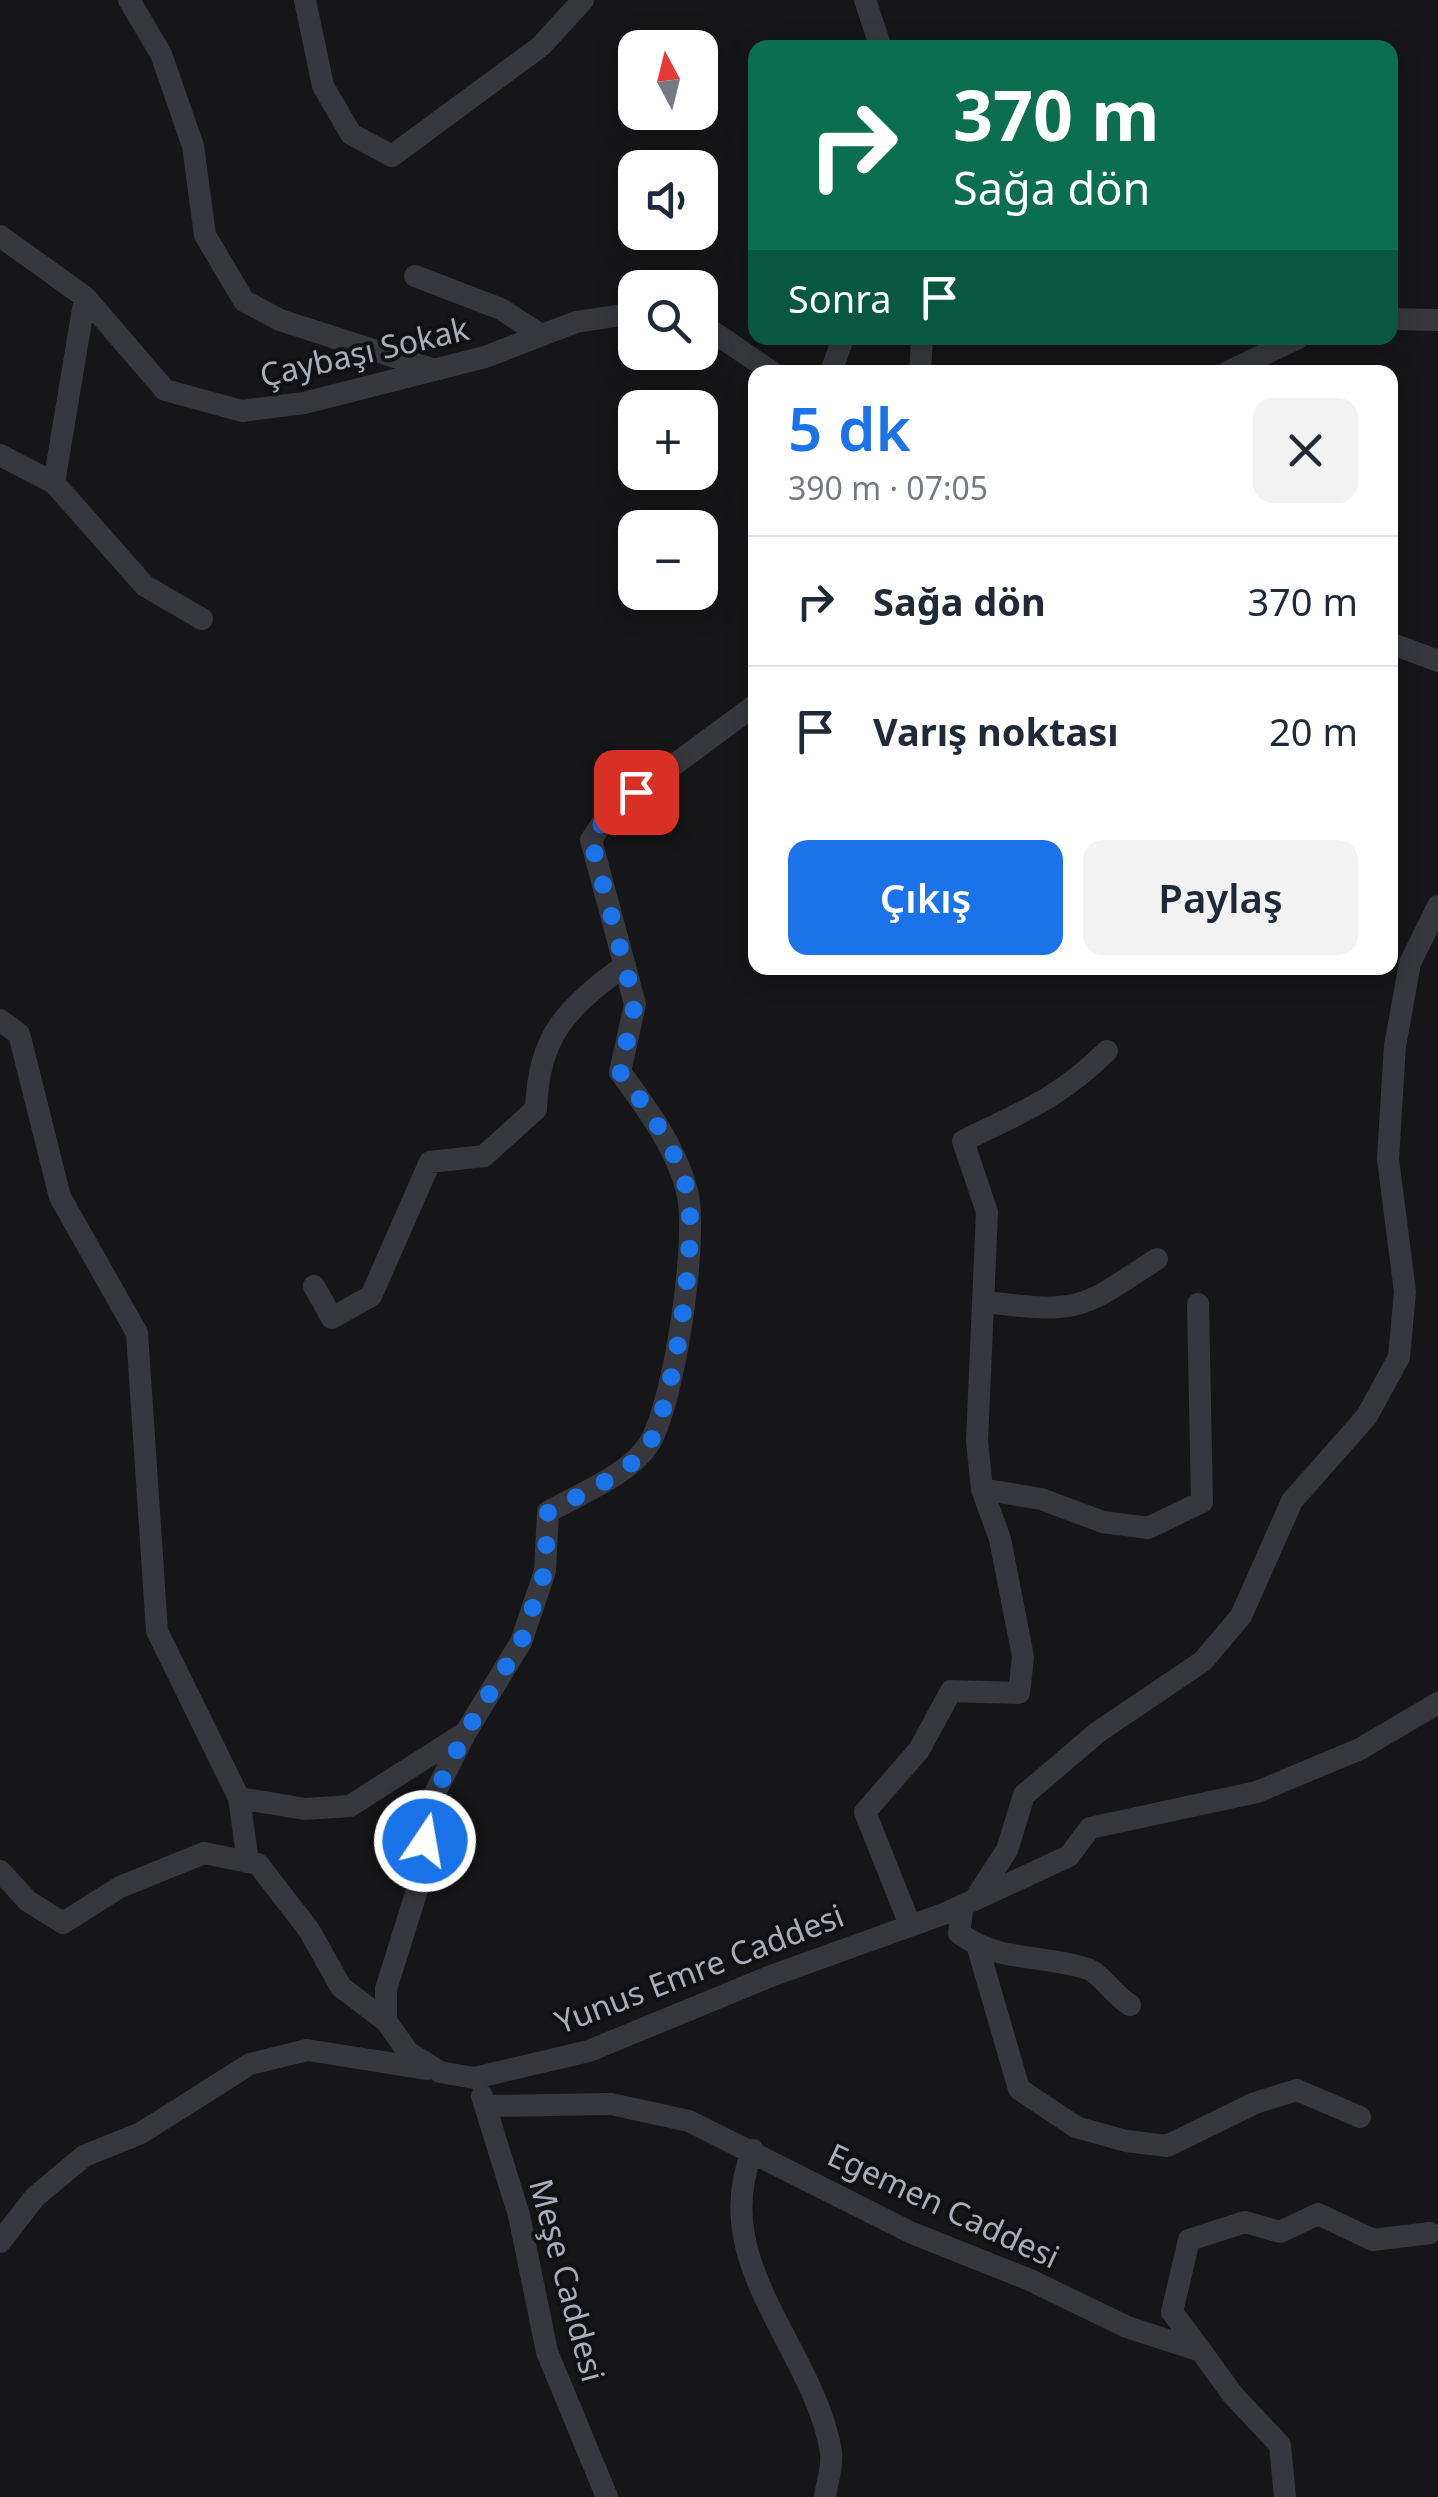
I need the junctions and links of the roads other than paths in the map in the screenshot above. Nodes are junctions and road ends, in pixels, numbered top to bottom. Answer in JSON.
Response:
{"nodes":[{"id":1,"x":129,"y":0,"type":"edge"},
{"id":2,"x":304,"y":0,"type":"edge"},
{"id":3,"x":584,"y":0,"type":"edge"},
{"id":4,"x":865,"y":0,"type":"edge"},
{"id":5,"x":878,"y":40,"type":"edge"},
{"id":6,"x":0,"y":236,"type":"edge"},
{"id":7,"x":416,"y":276,"type":"dead end"},
{"id":8,"x":85,"y":297,"type":"junction"},
{"id":9,"x":618,"y":316,"type":"edge"},
{"id":10,"x":1398,"y":319,"type":"edge"},
{"id":11,"x":1438,"y":320,"type":"edge"},
{"id":12,"x":541,"y":335,"type":"junction"},
{"id":13,"x":718,"y":335,"type":"edge"},
{"id":14,"x":1284,"y":345,"type":"edge"},
{"id":15,"x":762,"y":365,"type":"edge"},
{"id":16,"x":1242,"y":365,"type":"edge"},
{"id":17,"x":435,"y":370,"type":"junction"},
{"id":18,"x":0,"y":455,"type":"edge"},
{"id":19,"x":54,"y":483,"type":"junction"},
{"id":20,"x":202,"y":619,"type":"dead end"},
{"id":21,"x":1398,"y":646,"type":"edge"},
{"id":22,"x":1438,"y":662,"type":"edge"},
{"id":23,"x":748,"y":709,"type":"edge"},
{"id":24,"x":1438,"y":906,"type":"edge"},
{"id":25,"x":625,"y":965,"type":"junction"},
{"id":26,"x":0,"y":1020,"type":"edge"},
{"id":27,"x":1107,"y":1051,"type":"dead end"},
{"id":28,"x":1158,"y":1258,"type":"dead end"},
{"id":29,"x":314,"y":1286,"type":"dead end"},
{"id":30,"x":987,"y":1302,"type":"junction"},
{"id":31,"x":1198,"y":1304,"type":"dead end"},
{"id":32,"x":982,"y":1488,"type":"junction"},
{"id":33,"x":1438,"y":1704,"type":"edge"},
{"id":34,"x":466,"y":1732,"type":"junction"},
{"id":35,"x":238,"y":1798,"type":"junction"},
{"id":36,"x":248,"y":1862,"type":"junction"},
{"id":37,"x":0,"y":1871,"type":"edge"},
{"id":38,"x":969,"y":1902,"type":"junction"},
{"id":39,"x":910,"y":1924,"type":"junction"},
{"id":40,"x":978,"y":1948,"type":"junction"},
{"id":41,"x":1130,"y":2005,"type":"dead end"},
{"id":42,"x":386,"y":2021,"type":"junction"},
{"id":43,"x":440,"y":2072,"type":"junction"},
{"id":44,"x":474,"y":2078,"type":"junction"},
{"id":45,"x":486,"y":2106,"type":"junction"},
{"id":46,"x":1360,"y":2117,"type":"dead end"},
{"id":47,"x":753,"y":2150,"type":"junction"},
{"id":48,"x":1430,"y":2233,"type":"dead end"},
{"id":49,"x":0,"y":2242,"type":"edge"},
{"id":50,"x":1201,"y":2350,"type":"junction"},
{"id":51,"x":607,"y":2497,"type":"edge"},
{"id":52,"x":824,"y":2497,"type":"edge"},
{"id":53,"x":1285,"y":2497,"type":"edge"}],
"edges":[{"from":1,"to":17,"type":"street"},
{"from":2,"to":3,"type":"street"},
{"from":4,"to":5,"type":"street"},
{"from":6,"to":8,"type":"street","name":"Çaybaşı Sokak"},
{"from":7,"to":12,"type":"street"},
{"from":8,"to":17,"type":"street","name":"Çaybaşı Sokak"},
{"from":8,"to":19,"type":"street"},
{"from":9,"to":12,"type":"street","name":"Çaybaşı Sokak"},
{"from":10,"to":11,"type":"street"},
{"from":12,"to":17,"type":"street","name":"Çaybaşı Sokak"},
{"from":13,"to":15,"type":"street"},
{"from":14,"to":16,"type":"street"},
{"from":18,"to":19,"type":"street"},
{"from":19,"to":20,"type":"street"},
{"from":21,"to":22,"type":"street"},
{"from":23,"to":25,"type":"street"},
{"from":24,"to":38,"type":"street"},
{"from":25,"to":29,"type":"street"},
{"from":25,"to":34,"type":"street"},
{"from":26,"to":35,"type":"street"},
{"from":27,"to":30,"type":"street"},
{"from":28,"to":30,"type":"street"},
{"from":30,"to":32,"type":"street"},
{"from":31,"to":32,"type":"street"},
{"from":32,"to":39,"type":"street"},
{"from":33,"to":38,"type":"street","name":"Yunus Emre Caddesi"},
{"from":34,"to":35,"type":"street"},
{"from":34,"to":42,"type":"street"},
{"from":35,"to":36,"type":"street"},
{"from":36,"to":37,"type":"street"},
{"from":36,"to":42,"type":"street","name":"Yunus Emre Caddesi"},
{"from":38,"to":39,"type":"street","name":"Yunus Emre Caddesi"},
{"from":38,"to":40,"type":"street"},
{"from":39,"to":44,"type":"street","name":"Yunus Emre Caddesi"},
{"from":40,"to":41,"type":"street"},
{"from":40,"to":46,"type":"street"},
{"from":42,"to":43,"type":"street","name":"Yunus Emre Caddesi"},
{"from":43,"to":44,"type":"street","name":"Yunus Emre Caddesi"},
{"from":43,"to":49,"type":"street"},
{"from":44,"to":45,"type":"street","name":"Meşe Caddesi"},
{"from":45,"to":47,"type":"street","name":"Egemen Caddesi"},
{"from":45,"to":51,"type":"street","name":"Meşe Caddesi"},
{"from":47,"to":50,"type":"street","name":"Egemen Caddesi"},
{"from":47,"to":52,"type":"street"},
{"from":48,"to":50,"type":"street"},
{"from":50,"to":53,"type":"street"}]}
